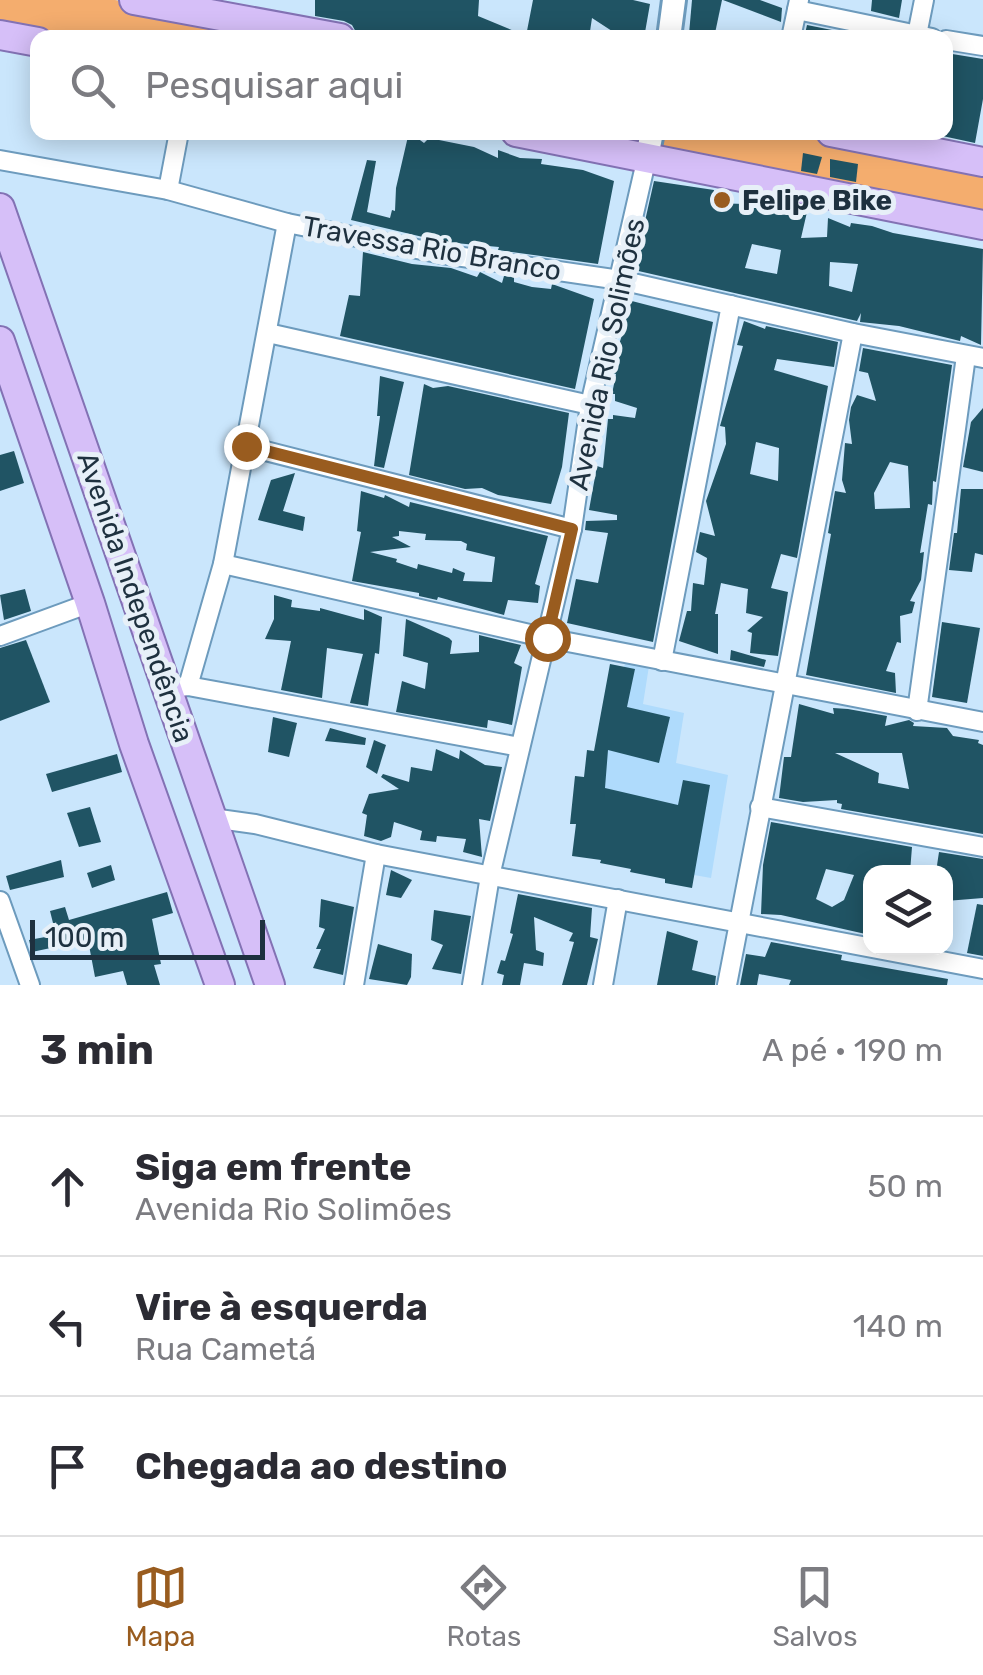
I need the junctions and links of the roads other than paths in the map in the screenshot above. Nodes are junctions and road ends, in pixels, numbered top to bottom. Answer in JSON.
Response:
{"nodes":[{"id":1,"x":134,"y":0,"type":"edge"},
{"id":2,"x":674,"y":0,"type":"edge"},
{"id":3,"x":924,"y":0,"type":"edge"},
{"id":4,"x":798,"y":5,"type":"edge"},
{"id":5,"x":206,"y":6,"type":"edge"},
{"id":6,"x":306,"y":30,"type":"edge"},
{"id":7,"x":669,"y":30,"type":"edge"},
{"id":8,"x":793,"y":30,"type":"edge"},
{"id":9,"x":900,"y":30,"type":"edge"},
{"id":10,"x":924,"y":30,"type":"edge"},
{"id":11,"x":0,"y":35,"type":"edge"},
{"id":12,"x":30,"y":41,"type":"edge"},
{"id":13,"x":953,"y":41,"type":"edge"},
{"id":14,"x":983,"y":46,"type":"edge"},
{"id":15,"x":178,"y":140,"type":"edge"},
{"id":16,"x":598,"y":140,"type":"edge"},
{"id":17,"x":872,"y":140,"type":"edge"},
{"id":18,"x":650,"y":145,"type":"edge"},
{"id":19,"x":0,"y":160,"type":"edge"},
{"id":20,"x":983,"y":162,"type":"edge"},
{"id":21,"x":168,"y":190,"type":"junction"},
{"id":22,"x":0,"y":208,"type":"edge"},
{"id":23,"x":287,"y":223,"type":"junction"},
{"id":24,"x":983,"y":226,"type":"edge"},
{"id":25,"x":620,"y":280,"type":"junction"},
{"id":26,"x":731,"y":305,"type":"junction"},
{"id":27,"x":268,"y":332,"type":"junction"},
{"id":28,"x":853,"y":333,"type":"junction"},
{"id":29,"x":0,"y":341,"type":"edge"},
{"id":30,"x":975,"y":357,"type":"edge"},
{"id":31,"x":590,"y":405,"type":"junction"},
{"id":32,"x":246,"y":446,"type":"junction"},
{"id":33,"x":572,"y":529,"type":"junction"},
{"id":34,"x":223,"y":564,"type":"junction"},
{"id":35,"x":90,"y":603,"type":"junction"},
{"id":36,"x":0,"y":636,"type":"edge"},
{"id":37,"x":547,"y":638,"type":"junction"},
{"id":38,"x":662,"y":660,"type":"junction"},
{"id":39,"x":787,"y":684,"type":"junction"},
{"id":40,"x":178,"y":688,"type":"junction"},
{"id":41,"x":918,"y":711,"type":"junction"},
{"id":42,"x":983,"y":722,"type":"edge"},
{"id":43,"x":520,"y":747,"type":"junction"},
{"id":44,"x":760,"y":806,"type":"junction"},
{"id":45,"x":212,"y":818,"type":"junction"},
{"id":46,"x":983,"y":848,"type":"edge"},
{"id":47,"x":376,"y":854,"type":"junction"},
{"id":48,"x":490,"y":876,"type":"junction"},
{"id":49,"x":618,"y":899,"type":"junction"},
{"id":50,"x":0,"y":901,"type":"edge"},
{"id":51,"x":740,"y":923,"type":"junction"},
{"id":52,"x":983,"y":970,"type":"edge"},
{"id":53,"x":30,"y":985,"type":"edge"},
{"id":54,"x":220,"y":985,"type":"edge"},
{"id":55,"x":270,"y":985,"type":"edge"},
{"id":56,"x":354,"y":985,"type":"edge"},
{"id":57,"x":472,"y":985,"type":"edge"},
{"id":58,"x":602,"y":985,"type":"edge"},
{"id":59,"x":727,"y":985,"type":"edge"}],
"edges":[{"from":1,"to":5,"type":"main road"},
{"from":2,"to":7,"type":"main road"},
{"from":3,"to":10,"type":"street"},
{"from":4,"to":8,"type":"street"},
{"from":4,"to":9,"type":"street"},
{"from":5,"to":6,"type":"main road"},
{"from":11,"to":12,"type":"main road"},
{"from":13,"to":14,"type":"street"},
{"from":15,"to":21,"type":"street"},
{"from":16,"to":18,"type":"main road"},
{"from":17,"to":20,"type":"main road"},
{"from":18,"to":24,"type":"main road"},
{"from":18,"to":25,"type":"street","name":"Avenida Rio Solimões"},
{"from":19,"to":21,"type":"street","name":"Travessa Rio Branco"},
{"from":21,"to":23,"type":"street","name":"Travessa Rio Branco"},
{"from":22,"to":40,"type":"main road","name":"Avenida Independência"},
{"from":23,"to":25,"type":"street","name":"Travessa Rio Branco"},
{"from":23,"to":27,"type":"street"},
{"from":25,"to":26,"type":"street","name":"Travessa Rio Branco"},
{"from":25,"to":31,"type":"street","name":"Avenida Rio Solimões"},
{"from":26,"to":28,"type":"street","name":"Travessa Rio Branco"},
{"from":26,"to":38,"type":"street"},
{"from":27,"to":31,"type":"street"},
{"from":27,"to":32,"type":"street"},
{"from":28,"to":30,"type":"street","name":"Travessa Rio Branco"},
{"from":28,"to":39,"type":"street"},
{"from":29,"to":35,"type":"main road","name":"Avenida Independência"},
{"from":30,"to":41,"type":"street"},
{"from":31,"to":33,"type":"street","name":"Avenida Rio Solimões"},
{"from":32,"to":33,"type":"street"},
{"from":32,"to":34,"type":"street"},
{"from":33,"to":37,"type":"street","name":"Avenida Rio Solimões"},
{"from":34,"to":37,"type":"street"},
{"from":34,"to":40,"type":"street"},
{"from":35,"to":36,"type":"street"},
{"from":35,"to":54,"type":"main road","name":"Avenida Independência"},
{"from":37,"to":38,"type":"street"},
{"from":37,"to":43,"type":"street","name":"Avenida Rio Solimões"},
{"from":38,"to":39,"type":"street"},
{"from":39,"to":41,"type":"street"},
{"from":39,"to":44,"type":"street"},
{"from":40,"to":43,"type":"street"},
{"from":40,"to":45,"type":"main road","name":"Avenida Independência"},
{"from":41,"to":42,"type":"street"},
{"from":43,"to":48,"type":"street","name":"Avenida Rio Solimões"},
{"from":44,"to":46,"type":"street"},
{"from":44,"to":51,"type":"street"},
{"from":45,"to":47,"type":"street"},
{"from":45,"to":55,"type":"main road","name":"Avenida Independência"},
{"from":47,"to":48,"type":"street"},
{"from":47,"to":56,"type":"street"},
{"from":48,"to":49,"type":"street"},
{"from":48,"to":57,"type":"street","name":"Avenida Rio Solimões"},
{"from":49,"to":51,"type":"street"},
{"from":49,"to":58,"type":"street"},
{"from":50,"to":53,"type":"street"},
{"from":51,"to":52,"type":"street"},
{"from":51,"to":59,"type":"street"}]}
